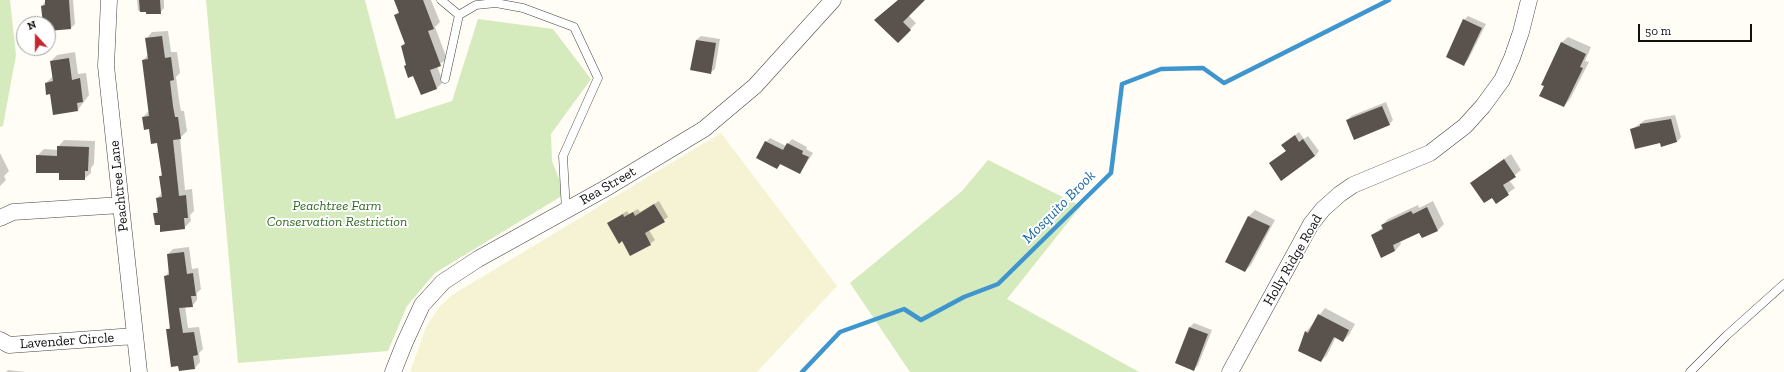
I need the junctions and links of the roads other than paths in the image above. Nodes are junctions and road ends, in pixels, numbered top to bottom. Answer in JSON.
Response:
{"nodes":[{"id":1,"x":108,"y":0,"type":"edge"},
{"id":2,"x":441,"y":0,"type":"edge"},
{"id":3,"x":833,"y":0,"type":"edge"},
{"id":4,"x":1529,"y":0,"type":"edge"},
{"id":5,"x":459,"y":15,"type":"junction"},
{"id":6,"x":445,"y":79,"type":"dead end"},
{"id":7,"x":121,"y":205,"type":"junction"},
{"id":8,"x":566,"y":211,"type":"junction"},
{"id":9,"x":0,"y":218,"type":"edge"},
{"id":10,"x":1784,"y":284,"type":"edge"},
{"id":11,"x":135,"y":336,"type":"junction"},
{"id":12,"x":0,"y":340,"type":"edge"},
{"id":13,"x":139,"y":372,"type":"edge"},
{"id":14,"x":393,"y":372,"type":"edge"},
{"id":15,"x":1230,"y":372,"type":"edge"},
{"id":16,"x":1690,"y":372,"type":"edge"}],
"edges":[{"from":1,"to":7,"type":"street","name":"Peachtree Lane"},
{"from":2,"to":5,"type":"lane"},
{"from":3,"to":8,"type":"street","name":"Rea Street"},
{"from":4,"to":15,"type":"street","name":"Holly Ridge Road"},
{"from":5,"to":6,"type":"lane"},
{"from":5,"to":8,"type":"lane"},
{"from":7,"to":9,"type":"street"},
{"from":7,"to":11,"type":"street","name":"Peachtree Lane"},
{"from":8,"to":14,"type":"street","name":"Rea Street"},
{"from":10,"to":16,"type":"lane"},
{"from":11,"to":12,"type":"street","name":"Lavender Circle"},
{"from":11,"to":13,"type":"street","name":"Peachtree Lane"}]}
